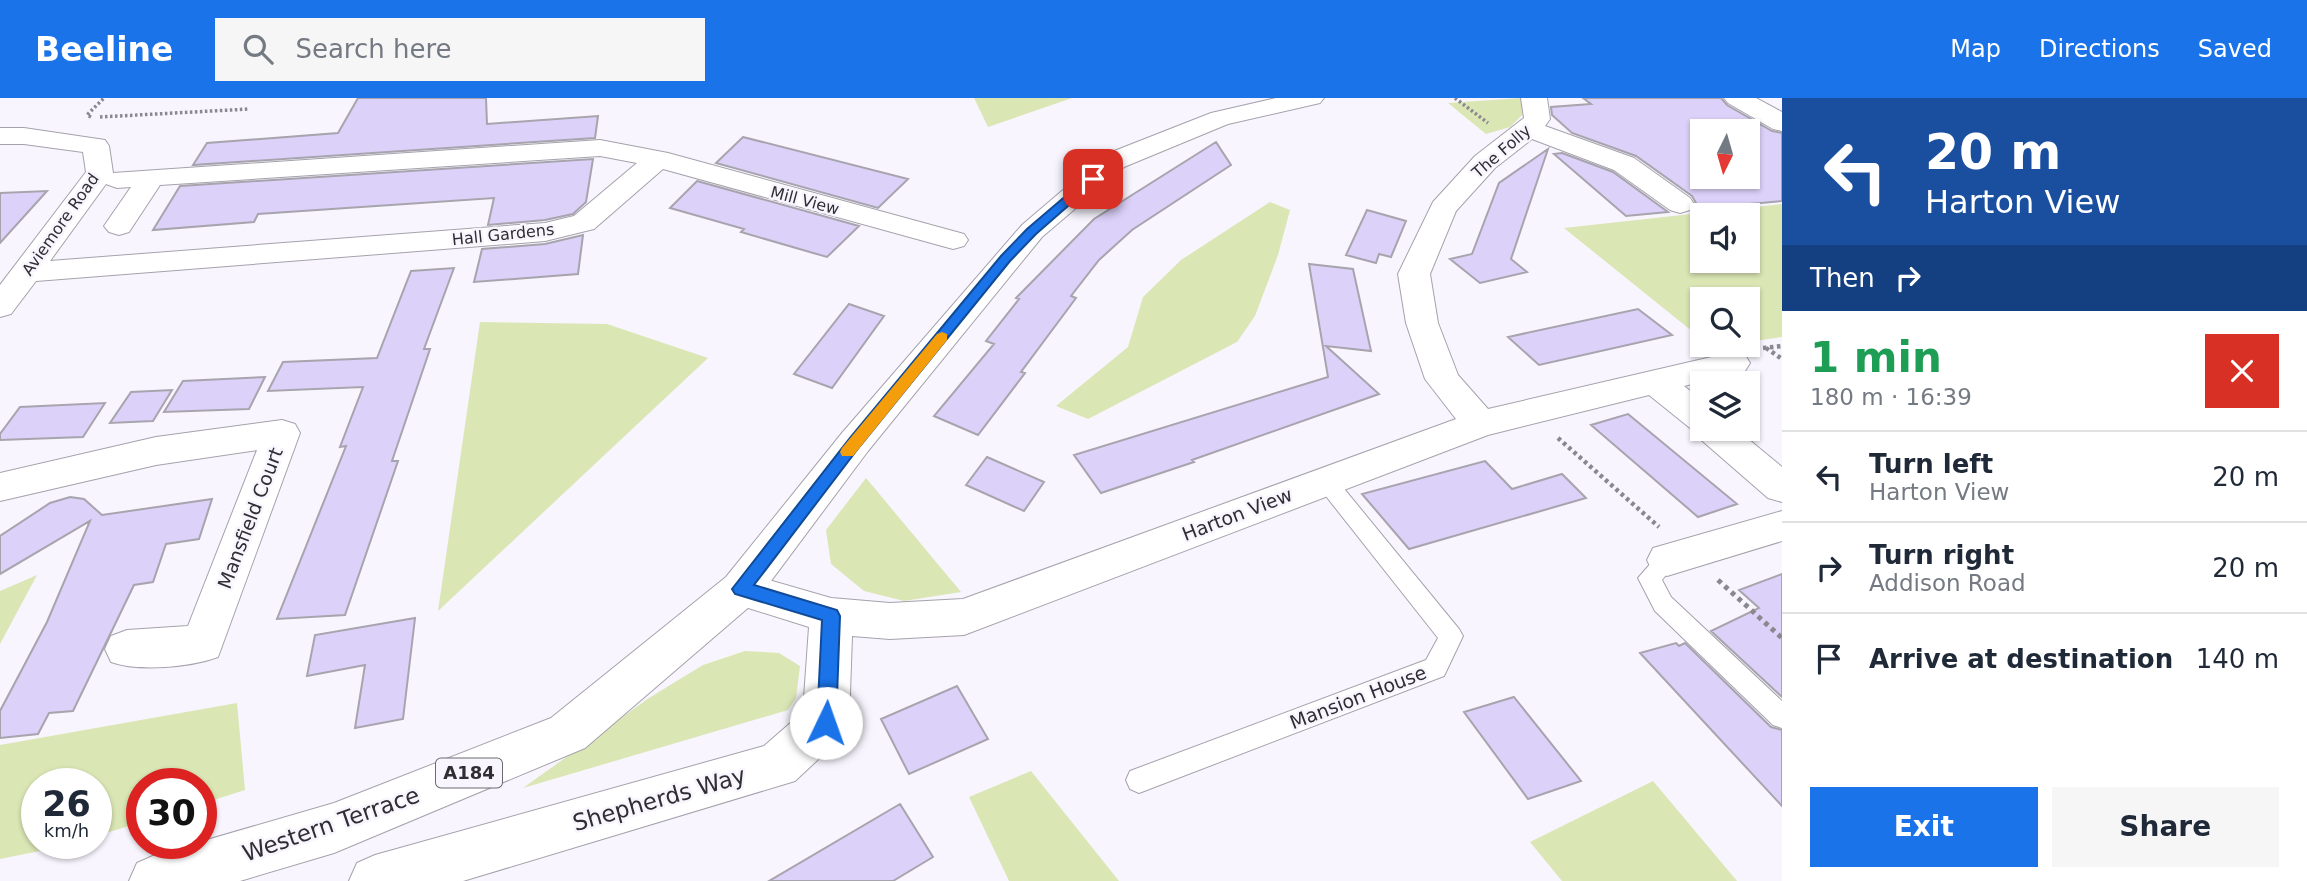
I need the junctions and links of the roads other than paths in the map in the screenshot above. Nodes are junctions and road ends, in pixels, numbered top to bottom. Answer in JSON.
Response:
{"nodes":[{"id":1,"x":1311,"y":98,"type":"edge"},
{"id":2,"x":1534,"y":98,"type":"edge"},
{"id":3,"x":1737,"y":98,"type":"edge"},
{"id":4,"x":1782,"y":123,"type":"edge"},
{"id":5,"x":1520,"y":135,"type":"junction"},
{"id":6,"x":0,"y":136,"type":"edge"},
{"id":7,"x":658,"y":159,"type":"junction"},
{"id":8,"x":151,"y":178,"type":"junction"},
{"id":9,"x":117,"y":180,"type":"dead end"},
{"id":10,"x":1680,"y":204,"type":"dead end"},
{"id":11,"x":120,"y":226,"type":"dead end"},
{"id":12,"x":953,"y":240,"type":"dead end"},
{"id":13,"x":26,"y":272,"type":"junction"},
{"id":14,"x":0,"y":307,"type":"edge"},
{"id":15,"x":1745,"y":357,"type":"edge"},
{"id":16,"x":1656,"y":382,"type":"junction"},
{"id":17,"x":1690,"y":410,"type":"edge"},
{"id":18,"x":1480,"y":424,"type":"junction"},
{"id":19,"x":1726,"y":441,"type":"edge"},
{"id":20,"x":1325,"y":480,"type":"junction"},
{"id":21,"x":0,"y":487,"type":"edge"},
{"id":22,"x":1782,"y":488,"type":"edge"},
{"id":23,"x":1782,"y":526,"type":"edge"},
{"id":24,"x":1678,"y":556,"type":"joint"},
{"id":25,"x":741,"y":589,"type":"junction"},
{"id":26,"x":831,"y":616,"type":"junction"},
{"id":27,"x":127,"y":649,"type":"dead end"},
{"id":28,"x":1782,"y":718,"type":"edge"},
{"id":29,"x":1139,"y":780,"type":"dead end"},
{"id":30,"x":155,"y":881,"type":"edge"},
{"id":31,"x":375,"y":881,"type":"edge"}],
"edges":[{"from":1,"to":25,"type":"street","number":"A184"},
{"from":2,"to":5,"type":"street","name":"The Folly"},
{"from":3,"to":4,"type":"street"},
{"from":5,"to":10,"type":"street"},
{"from":5,"to":18,"type":"street","name":"The Folly"},
{"from":6,"to":13,"type":"street","name":"Aviemore Road"},
{"from":7,"to":8,"type":"street"},
{"from":7,"to":12,"type":"street","name":"Mill View"},
{"from":7,"to":13,"type":"street","name":"Hall Gardens"},
{"from":8,"to":9,"type":"street"},
{"from":8,"to":11,"type":"street"},
{"from":13,"to":14,"type":"street","name":"Aviemore Road"},
{"from":15,"to":16,"type":"street","name":"Harton View"},
{"from":16,"to":17,"type":"street"},
{"from":16,"to":18,"type":"street","name":"Harton View"},
{"from":18,"to":20,"type":"street","name":"Harton View"},
{"from":19,"to":22,"type":"street"},
{"from":20,"to":26,"type":"street","name":"Harton View"},
{"from":20,"to":29,"type":"lane","name":"Mansion House"},
{"from":21,"to":27,"type":"street","name":"Mansfield Court"},
{"from":23,"to":24,"type":"street"},
{"from":24,"to":28,"type":"lane"},
{"from":25,"to":26,"type":"street","name":"Harton View"},
{"from":25,"to":30,"type":"street","name":"Western Terrace","number":"A184"},
{"from":26,"to":31,"type":"street","name":"Shepherds Way"}]}
